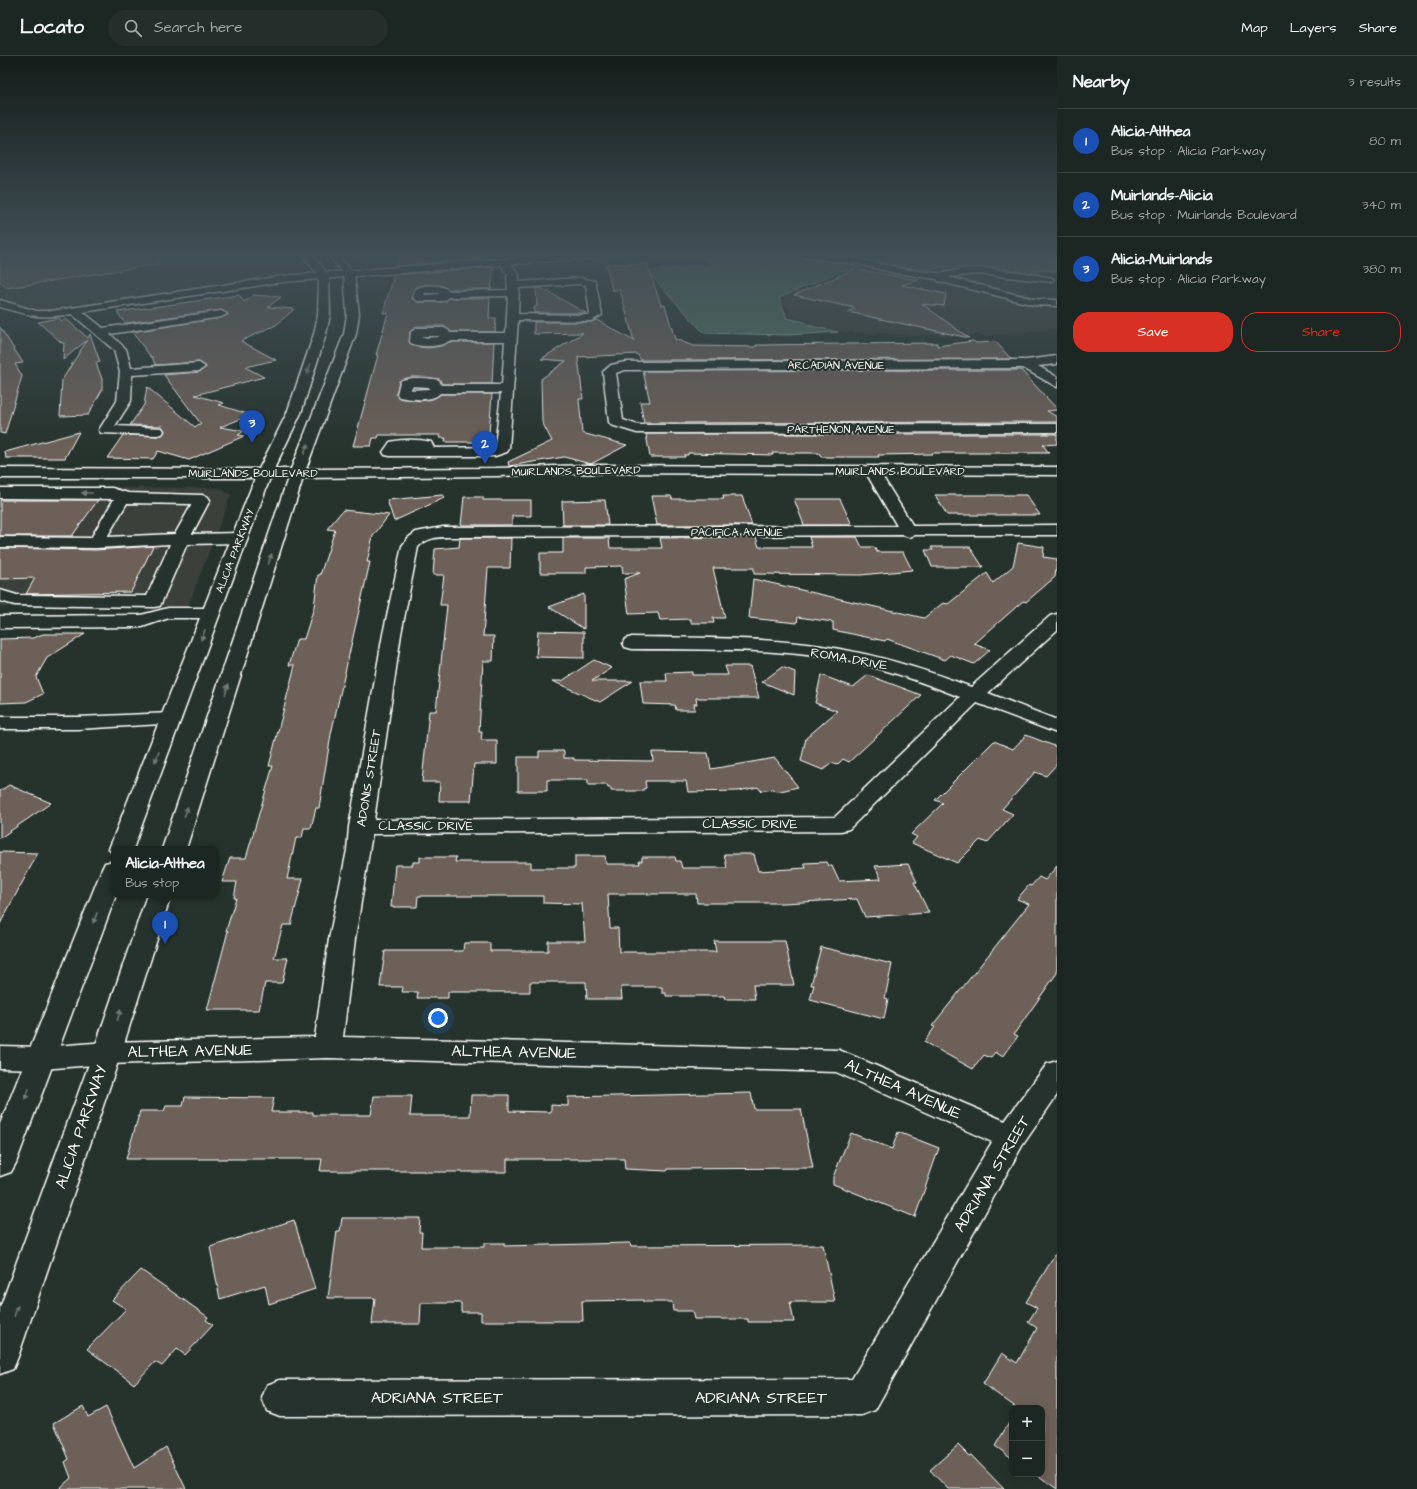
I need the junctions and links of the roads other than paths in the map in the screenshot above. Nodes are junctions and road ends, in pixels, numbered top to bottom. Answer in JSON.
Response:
{"nodes":[{"id":1,"x":88,"y":321,"type":"edge"},
{"id":2,"x":176,"y":321,"type":"edge"},
{"id":3,"x":323,"y":321,"type":"edge"},
{"id":4,"x":352,"y":321,"type":"edge"},
{"id":5,"x":512,"y":321,"type":"edge"},
{"id":6,"x":102,"y":332,"type":"junction"},
{"id":7,"x":510,"y":336,"type":"junction"},
{"id":8,"x":445,"y":337,"type":"dead end"},
{"id":9,"x":1057,"y":360,"type":"edge"},
{"id":10,"x":1026,"y":364,"type":"junction"},
{"id":11,"x":199,"y":367,"type":"dead end"},
{"id":12,"x":126,"y":372,"type":"junction"},
{"id":13,"x":1057,"y":383,"type":"edge"},
{"id":14,"x":436,"y":389,"type":"dead end"},
{"id":15,"x":508,"y":389,"type":"junction"},
{"id":16,"x":625,"y":426,"type":"joint"},
{"id":17,"x":1057,"y":428,"type":"edge"},
{"id":18,"x":157,"y":431,"type":"dead end"},
{"id":19,"x":428,"y":452,"type":"dead end"},
{"id":20,"x":1057,"y":471,"type":"edge"},
{"id":21,"x":0,"y":473,"type":"edge"},
{"id":22,"x":874,"y":475,"type":"junction"},
{"id":23,"x":263,"y":477,"type":"junction"},
{"id":24,"x":297,"y":477,"type":"junction"},
{"id":25,"x":1057,"y":479,"type":"edge"},
{"id":26,"x":0,"y":481,"type":"edge"},
{"id":27,"x":0,"y":493,"type":"edge"},
{"id":28,"x":122,"y":498,"type":"junction"},
{"id":29,"x":1057,"y":530,"type":"edge"},
{"id":30,"x":909,"y":532,"type":"junction"},
{"id":31,"x":240,"y":538,"type":"junction"},
{"id":32,"x":419,"y":538,"type":"joint"},
{"id":33,"x":180,"y":539,"type":"junction"},
{"id":34,"x":0,"y":542,"type":"edge"},
{"id":35,"x":96,"y":543,"type":"junction"},
{"id":36,"x":0,"y":595,"type":"edge"},
{"id":37,"x":212,"y":613,"type":"junction"},
{"id":38,"x":1057,"y":620,"type":"edge"},
{"id":39,"x":0,"y":622,"type":"edge"},
{"id":40,"x":632,"y":643,"type":"dead end"},
{"id":41,"x":973,"y":696,"type":"junction"},
{"id":42,"x":171,"y":720,"type":"junction"},
{"id":43,"x":0,"y":723,"type":"edge"},
{"id":44,"x":1057,"y":728,"type":"edge"},
{"id":45,"x":361,"y":827,"type":"junction"},
{"id":46,"x":123,"y":846,"type":"edge"},
{"id":47,"x":175,"y":846,"type":"edge"},
{"id":48,"x":111,"y":877,"type":"edge"},
{"id":49,"x":158,"y":898,"type":"edge"},
{"id":50,"x":328,"y":1047,"type":"junction"},
{"id":51,"x":107,"y":1052,"type":"junction"},
{"id":52,"x":0,"y":1057,"type":"edge"},
{"id":53,"x":42,"y":1058,"type":"junction"},
{"id":54,"x":1057,"y":1072,"type":"edge"},
{"id":55,"x":1011,"y":1137,"type":"junction"},
{"id":56,"x":0,"y":1162,"type":"edge"},
{"id":57,"x":0,"y":1357,"type":"edge"},
{"id":58,"x":280,"y":1398,"type":"dead end"}],
"edges":[{"from":1,"to":6,"type":"street"},
{"from":2,"to":6,"type":"street"},
{"from":3,"to":23,"type":"street","name":"ALICIA PARKWAY","one_way":true},
{"from":24,"to":4,"type":"street","one_way":true},
{"from":5,"to":7,"type":"street"},
{"from":6,"to":12,"type":"street"},
{"from":7,"to":8,"type":"street"},
{"from":7,"to":15,"type":"street"},
{"from":9,"to":10,"type":"street","name":"ARCADIAN AVENUE"},
{"from":10,"to":13,"type":"street"},
{"from":10,"to":16,"type":"street","name":"ARCADIAN AVENUE"},
{"from":11,"to":12,"type":"street"},
{"from":12,"to":18,"type":"street"},
{"from":14,"to":15,"type":"street"},
{"from":15,"to":19,"type":"street"},
{"from":16,"to":17,"type":"street","name":"PARTHENON AVENUE"},
{"from":20,"to":22,"type":"street","name":"MUIRLANDS BOULEVARD"},
{"from":21,"to":23,"type":"street","name":"MUIRLANDS BOULEVARD"},
{"from":22,"to":24,"type":"street","name":"MUIRLANDS BOULEVARD"},
{"from":22,"to":25,"type":"street","name":"MUIRLANDS BOULEVARD"},
{"from":22,"to":30,"type":"street"},
{"from":23,"to":24,"type":"street","name":"MUIRLANDS BOULEVARD"},
{"from":23,"to":26,"type":"street","name":"MUIRLANDS BOULEVARD"},
{"from":23,"to":31,"type":"street","name":"ALICIA PARKWAY"},
{"from":47,"to":24,"type":"street","one_way":true},
{"from":28,"to":27,"type":"street","one_way":true},
{"from":28,"to":33,"type":"street"},
{"from":28,"to":35,"type":"street"},
{"from":29,"to":30,"type":"street","name":"PACIFICA AVENUE"},
{"from":30,"to":32,"type":"street","name":"PACIFICA AVENUE"},
{"from":31,"to":33,"type":"street"},
{"from":31,"to":37,"type":"street","name":"ALICIA PARKWAY"},
{"from":32,"to":45,"type":"street","name":"ADONIS STREET"},
{"from":33,"to":35,"type":"street"},
{"from":33,"to":36,"type":"street"},
{"from":34,"to":35,"type":"street"},
{"from":37,"to":39,"type":"street"},
{"from":37,"to":42,"type":"street","name":"ALICIA PARKWAY","one_way":true},
{"from":38,"to":41,"type":"street","name":"CLASSIC DRIVE"},
{"from":40,"to":41,"type":"street","name":"ROMA DRIVE"},
{"from":41,"to":44,"type":"street","name":"ROMA DRIVE"},
{"from":41,"to":45,"type":"street","name":"CLASSIC DRIVE"},
{"from":42,"to":43,"type":"street"},
{"from":42,"to":46,"type":"street","name":"ALICIA PARKWAY","one_way":true},
{"from":45,"to":50,"type":"street","name":"ADONIS STREET"},
{"from":48,"to":53,"type":"street","one_way":true},
{"from":51,"to":49,"type":"street","name":"ALICIA PARKWAY","one_way":true},
{"from":50,"to":51,"type":"street","name":"ALTHEA AVENUE"},
{"from":50,"to":55,"type":"street","name":"ALTHEA AVENUE"},
{"from":51,"to":53,"type":"street","name":"ALTHEA AVENUE"},
{"from":57,"to":51,"type":"street","name":"ALICIA PARKWAY","one_way":true},
{"from":52,"to":53,"type":"street","name":"ALTHEA AVENUE"},
{"from":53,"to":56,"type":"street","one_way":true},
{"from":54,"to":55,"type":"street","name":"ADRIANA STREET"},
{"from":55,"to":58,"type":"street","name":"ADRIANA STREET"}]}
